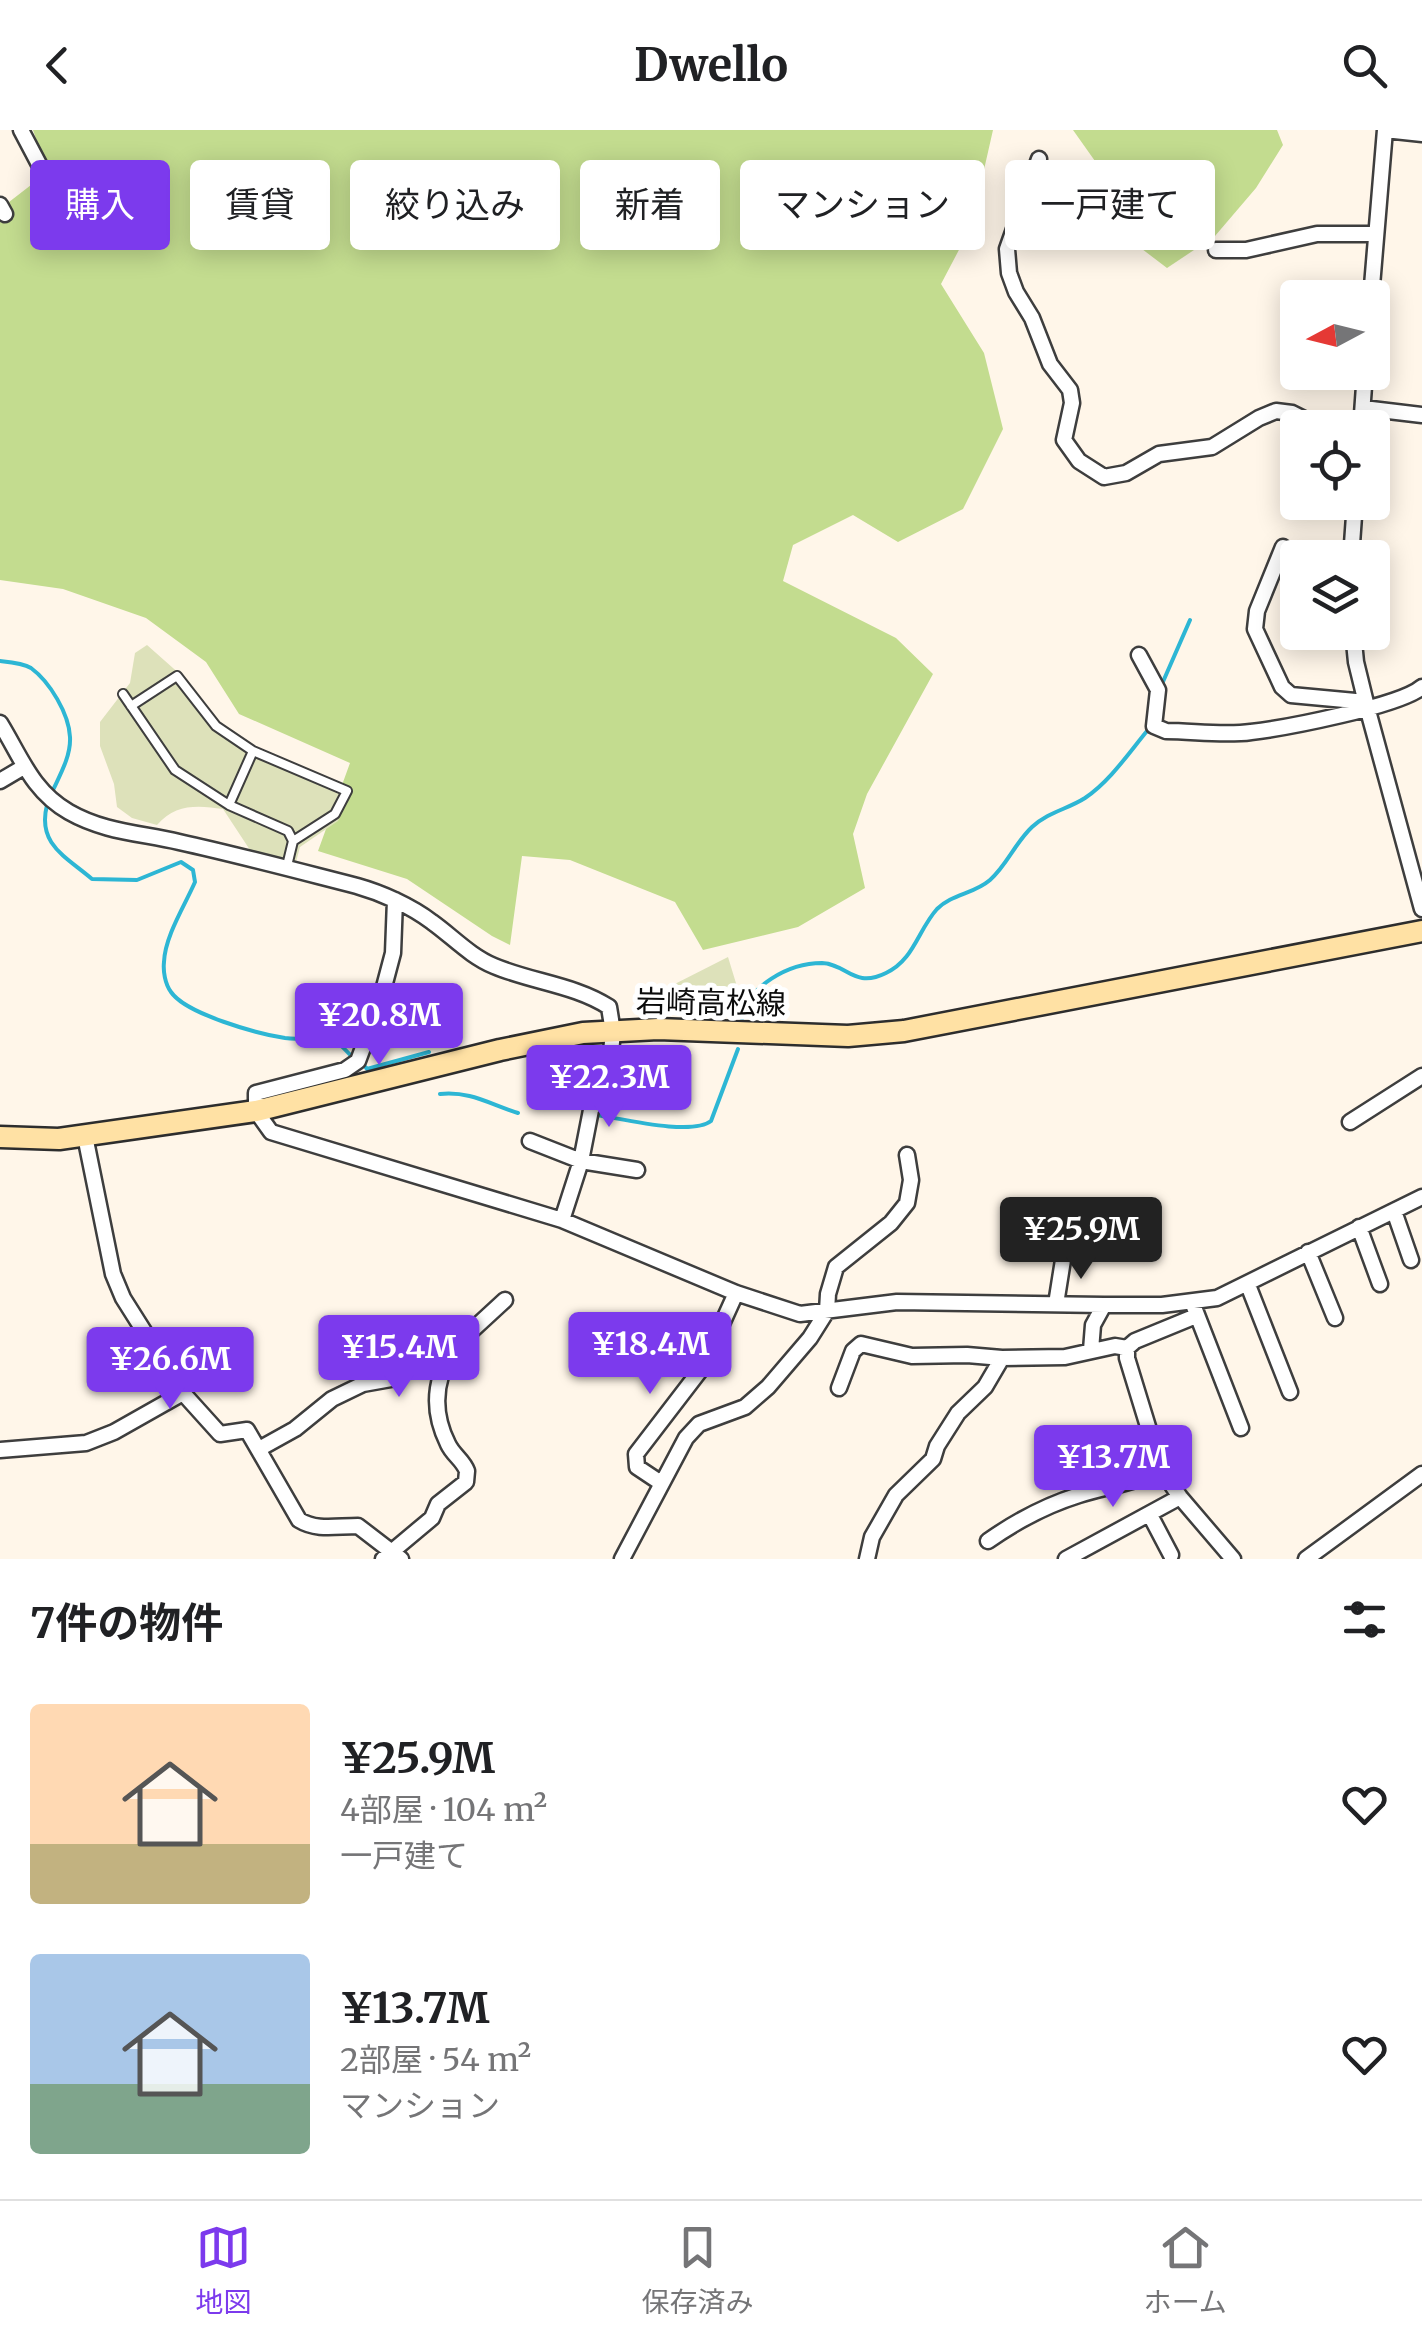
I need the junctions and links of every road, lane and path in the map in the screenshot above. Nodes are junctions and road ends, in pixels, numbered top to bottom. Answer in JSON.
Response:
{"nodes":[{"id":1,"x":22,"y":130,"type":"edge"},
{"id":2,"x":1385,"y":130,"type":"edge"},
{"id":3,"x":1422,"y":134,"type":"edge"},
{"id":4,"x":1039,"y":159,"type":"dead end"},
{"id":5,"x":37,"y":160,"type":"edge"},
{"id":6,"x":1376,"y":234,"type":"junction"},
{"id":7,"x":1216,"y":250,"type":"dead end"},
{"id":8,"x":1373,"y":280,"type":"edge"},
{"id":9,"x":1364,"y":390,"type":"edge"},
{"id":10,"x":1362,"y":408,"type":"joint"},
{"id":11,"x":1280,"y":412,"type":"edge"},
{"id":12,"x":1422,"y":415,"type":"edge"},
{"id":13,"x":1280,"y":552,"type":"edge"},
{"id":14,"x":1355,"y":650,"type":"edge"},
{"id":15,"x":1138,"y":655,"type":"dead end"},
{"id":16,"x":1422,"y":686,"type":"edge"},
{"id":17,"x":123,"y":694,"type":"dead end"},
{"id":18,"x":1366,"y":704,"type":"junction"},
{"id":19,"x":132,"y":706,"type":"junction"},
{"id":20,"x":0,"y":723,"type":"edge"},
{"id":21,"x":253,"y":751,"type":"junction"},
{"id":22,"x":22,"y":768,"type":"junction"},
{"id":23,"x":0,"y":781,"type":"edge"},
{"id":24,"x":229,"y":804,"type":"junction"},
{"id":25,"x":292,"y":841,"type":"junction"},
{"id":26,"x":286,"y":870,"type":"junction"},
{"id":27,"x":394,"y":900,"type":"junction"},
{"id":28,"x":1422,"y":909,"type":"edge"},
{"id":29,"x":1422,"y":931,"type":"edge"},
{"id":30,"x":613,"y":1032,"type":"junction"},
{"id":31,"x":1422,"y":1076,"type":"edge"},
{"id":32,"x":256,"y":1111,"type":"junction"},
{"id":33,"x":1350,"y":1122,"type":"dead end"},
{"id":34,"x":85,"y":1136,"type":"junction"},
{"id":35,"x":0,"y":1138,"type":"edge"},
{"id":36,"x":530,"y":1141,"type":"dead end"},
{"id":37,"x":906,"y":1155,"type":"dead end"},
{"id":38,"x":582,"y":1161,"type":"junction"},
{"id":39,"x":638,"y":1170,"type":"dead end"},
{"id":40,"x":1422,"y":1197,"type":"edge"},
{"id":41,"x":1394,"y":1211,"type":"junction"},
{"id":42,"x":562,"y":1220,"type":"junction"},
{"id":43,"x":1358,"y":1227,"type":"junction"},
{"id":44,"x":1100,"y":1252,"type":"dead end"},
{"id":45,"x":1308,"y":1252,"type":"junction"},
{"id":46,"x":1411,"y":1260,"type":"dead end"},
{"id":47,"x":1380,"y":1284,"type":"dead end"},
{"id":48,"x":1248,"y":1285,"type":"junction"},
{"id":49,"x":736,"y":1293,"type":"junction"},
{"id":50,"x":506,"y":1300,"type":"dead end"},
{"id":51,"x":1056,"y":1304,"type":"junction"},
{"id":52,"x":1104,"y":1306,"type":"junction"},
{"id":53,"x":1194,"y":1309,"type":"junction"},
{"id":54,"x":827,"y":1311,"type":"junction"},
{"id":55,"x":1335,"y":1318,"type":"dead end"},
{"id":56,"x":455,"y":1346,"type":"junction"},
{"id":57,"x":1127,"y":1348,"type":"junction"},
{"id":58,"x":1091,"y":1350,"type":"junction"},
{"id":59,"x":1002,"y":1358,"type":"junction"},
{"id":60,"x":839,"y":1388,"type":"dead end"},
{"id":61,"x":1290,"y":1392,"type":"dead end"},
{"id":62,"x":183,"y":1393,"type":"junction"},
{"id":63,"x":1241,"y":1428,"type":"dead end"},
{"id":64,"x":259,"y":1449,"type":"junction"},
{"id":65,"x":0,"y":1450,"type":"edge"},
{"id":66,"x":1161,"y":1469,"type":"junction"},
{"id":67,"x":1422,"y":1474,"type":"edge"},
{"id":68,"x":661,"y":1483,"type":"junction"},
{"id":69,"x":1180,"y":1497,"type":"junction"},
{"id":70,"x":1150,"y":1515,"type":"junction"},
{"id":71,"x":641,"y":1523,"type":"junction"},
{"id":72,"x":988,"y":1542,"type":"dead end"},
{"id":73,"x":1173,"y":1554,"type":"edge"},
{"id":74,"x":392,"y":1557,"type":"edge"},
{"id":75,"x":612,"y":1559,"type":"edge"},
{"id":76,"x":622,"y":1559,"type":"edge"},
{"id":77,"x":867,"y":1559,"type":"edge"},
{"id":78,"x":1066,"y":1559,"type":"edge"},
{"id":79,"x":1234,"y":1559,"type":"edge"},
{"id":80,"x":1308,"y":1559,"type":"edge"}],
"edges":[{"from":1,"to":5,"type":"street"},
{"from":2,"to":3,"type":"street"},
{"from":2,"to":6,"type":"street"},
{"from":4,"to":11,"type":"street"},
{"from":6,"to":7,"type":"street"},
{"from":6,"to":8,"type":"street"},
{"from":9,"to":10,"type":"street"},
{"from":10,"to":12,"type":"street"},
{"from":13,"to":18,"type":"street"},
{"from":14,"to":18,"type":"street"},
{"from":15,"to":18,"type":"street"},
{"from":16,"to":18,"type":"street"},
{"from":17,"to":19,"type":"lane"},
{"from":18,"to":28,"type":"street"},
{"from":19,"to":21,"type":"lane"},
{"from":19,"to":24,"type":"lane"},
{"from":20,"to":22,"type":"street"},
{"from":21,"to":24,"type":"lane"},
{"from":21,"to":25,"type":"lane"},
{"from":22,"to":23,"type":"street"},
{"from":22,"to":26,"type":"street"},
{"from":24,"to":25,"type":"lane"},
{"from":25,"to":26,"type":"lane"},
{"from":26,"to":27,"type":"street"},
{"from":27,"to":30,"type":"street"},
{"from":27,"to":32,"type":"street"},
{"from":29,"to":30,"type":"main road","name":"岩崎高松線"},
{"from":30,"to":32,"type":"main road","name":"岩崎高松線"},
{"from":30,"to":38,"type":"street"},
{"from":31,"to":33,"type":"street"},
{"from":32,"to":34,"type":"main road","name":"岩崎高松線"},
{"from":32,"to":42,"type":"street"},
{"from":34,"to":35,"type":"main road","name":"岩崎高松線"},
{"from":34,"to":62,"type":"street"},
{"from":36,"to":38,"type":"street"},
{"from":37,"to":54,"type":"street"},
{"from":38,"to":39,"type":"street"},
{"from":38,"to":42,"type":"street"},
{"from":40,"to":41,"type":"street"},
{"from":41,"to":43,"type":"street"},
{"from":41,"to":46,"type":"street"},
{"from":42,"to":49,"type":"street"},
{"from":43,"to":45,"type":"street"},
{"from":43,"to":47,"type":"street"},
{"from":44,"to":51,"type":"street"},
{"from":45,"to":48,"type":"street"},
{"from":45,"to":55,"type":"street"},
{"from":48,"to":53,"type":"street"},
{"from":48,"to":61,"type":"street"},
{"from":49,"to":54,"type":"street"},
{"from":49,"to":68,"type":"street"},
{"from":50,"to":56,"type":"street"},
{"from":51,"to":52,"type":"street"},
{"from":51,"to":54,"type":"street"},
{"from":52,"to":53,"type":"street"},
{"from":52,"to":58,"type":"street"},
{"from":53,"to":57,"type":"street"},
{"from":53,"to":63,"type":"street"},
{"from":54,"to":68,"type":"street"},
{"from":56,"to":64,"type":"street"},
{"from":56,"to":74,"type":"street"},
{"from":57,"to":58,"type":"street"},
{"from":57,"to":66,"type":"street"},
{"from":58,"to":59,"type":"street"},
{"from":59,"to":60,"type":"street"},
{"from":59,"to":77,"type":"street"},
{"from":62,"to":64,"type":"street"},
{"from":62,"to":65,"type":"street"},
{"from":64,"to":74,"type":"street"},
{"from":66,"to":69,"type":"street"},
{"from":66,"to":72,"type":"street"},
{"from":67,"to":80,"type":"street"},
{"from":68,"to":71,"type":"street"},
{"from":69,"to":70,"type":"street"},
{"from":69,"to":79,"type":"street"},
{"from":70,"to":73,"type":"street"},
{"from":70,"to":78,"type":"street"},
{"from":71,"to":75,"type":"street"},
{"from":71,"to":76,"type":"street"}]}
